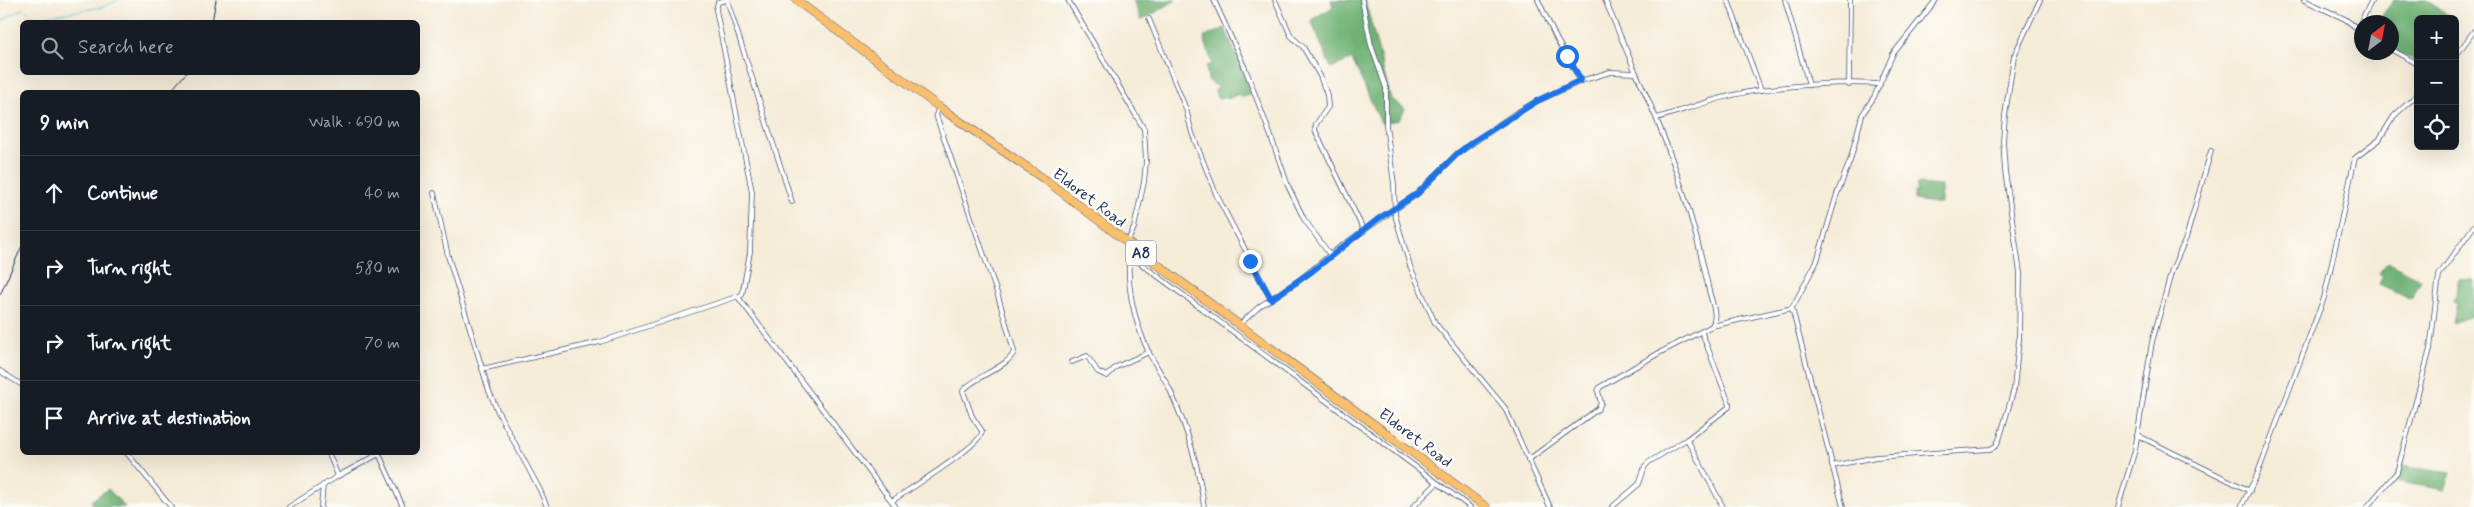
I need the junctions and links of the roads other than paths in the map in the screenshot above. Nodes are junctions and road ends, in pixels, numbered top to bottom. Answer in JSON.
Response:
{"nodes":[{"id":1,"x":727,"y":0,"type":"edge"},
{"id":2,"x":796,"y":0,"type":"edge"},
{"id":3,"x":1068,"y":0,"type":"edge"},
{"id":4,"x":1214,"y":0,"type":"edge"},
{"id":5,"x":1275,"y":0,"type":"edge"},
{"id":6,"x":1362,"y":0,"type":"edge"},
{"id":7,"x":1538,"y":0,"type":"edge"},
{"id":8,"x":1605,"y":0,"type":"edge"},
{"id":9,"x":1728,"y":0,"type":"edge"},
{"id":10,"x":1785,"y":0,"type":"edge"},
{"id":11,"x":1850,"y":0,"type":"edge"},
{"id":12,"x":1936,"y":0,"type":"edge"},
{"id":13,"x":2040,"y":0,"type":"edge"},
{"id":14,"x":2304,"y":0,"type":"edge"},
{"id":15,"x":2372,"y":0,"type":"edge"},
{"id":16,"x":2364,"y":15,"type":"edge"},
{"id":17,"x":1149,"y":18,"type":"dead end"},
{"id":18,"x":2354,"y":27,"type":"edge"},
{"id":19,"x":2474,"y":32,"type":"edge"},
{"id":20,"x":2459,"y":52,"type":"edge"},
{"id":21,"x":2399,"y":54,"type":"edge"},
{"id":22,"x":2414,"y":62,"type":"edge"},
{"id":23,"x":1636,"y":73,"type":"junction"},
{"id":24,"x":1581,"y":80,"type":"junction"},
{"id":25,"x":1880,"y":84,"type":"junction"},
{"id":26,"x":1809,"y":85,"type":"junction"},
{"id":27,"x":1849,"y":85,"type":"junction"},
{"id":28,"x":1761,"y":90,"type":"junction"},
{"id":29,"x":2414,"y":98,"type":"edge"},
{"id":30,"x":939,"y":107,"type":"junction"},
{"id":31,"x":1657,"y":118,"type":"junction"},
{"id":32,"x":2211,"y":151,"type":"dead end"},
{"id":33,"x":434,"y":193,"type":"dead end"},
{"id":34,"x":792,"y":202,"type":"dead end"},
{"id":35,"x":1395,"y":210,"type":"junction"},
{"id":36,"x":2474,"y":226,"type":"edge"},
{"id":37,"x":1364,"y":231,"type":"junction"},
{"id":38,"x":1129,"y":244,"type":"junction"},
{"id":39,"x":1129,"y":255,"type":"junction"},
{"id":40,"x":1330,"y":255,"type":"junction"},
{"id":41,"x":738,"y":297,"type":"junction"},
{"id":42,"x":1271,"y":299,"type":"junction"},
{"id":43,"x":1792,"y":308,"type":"junction"},
{"id":44,"x":1239,"y":325,"type":"junction"},
{"id":45,"x":1712,"y":326,"type":"junction"},
{"id":46,"x":1702,"y":333,"type":"junction"},
{"id":47,"x":1149,"y":352,"type":"junction"},
{"id":48,"x":1072,"y":362,"type":"dead end"},
{"id":49,"x":482,"y":369,"type":"junction"},
{"id":50,"x":0,"y":371,"type":"edge"},
{"id":51,"x":20,"y":384,"type":"edge"},
{"id":52,"x":2137,"y":435,"type":"junction"},
{"id":53,"x":1687,"y":439,"type":"junction"},
{"id":54,"x":128,"y":455,"type":"edge"},
{"id":55,"x":329,"y":455,"type":"edge"},
{"id":56,"x":376,"y":455,"type":"edge"},
{"id":57,"x":378,"y":455,"type":"edge"},
{"id":58,"x":1528,"y":460,"type":"junction"},
{"id":59,"x":1832,"y":466,"type":"junction"},
{"id":60,"x":338,"y":476,"type":"junction"},
{"id":61,"x":1437,"y":483,"type":"junction"},
{"id":62,"x":323,"y":485,"type":"junction"},
{"id":63,"x":2250,"y":491,"type":"junction"},
{"id":64,"x":892,"y":501,"type":"junction"},
{"id":65,"x":171,"y":507,"type":"edge"},
{"id":66,"x":289,"y":507,"type":"edge"},
{"id":67,"x":321,"y":507,"type":"edge"},
{"id":68,"x":403,"y":507,"type":"edge"},
{"id":69,"x":547,"y":507,"type":"edge"},
{"id":70,"x":896,"y":507,"type":"edge"},
{"id":71,"x":1204,"y":507,"type":"edge"},
{"id":72,"x":1413,"y":507,"type":"edge"},
{"id":73,"x":1470,"y":507,"type":"edge"},
{"id":74,"x":1486,"y":507,"type":"edge"},
{"id":75,"x":1550,"y":507,"type":"edge"},
{"id":76,"x":1612,"y":507,"type":"edge"},
{"id":77,"x":1723,"y":507,"type":"edge"},
{"id":78,"x":1843,"y":507,"type":"edge"},
{"id":79,"x":2118,"y":507,"type":"edge"},
{"id":80,"x":2241,"y":507,"type":"edge"},
{"id":81,"x":2367,"y":507,"type":"edge"}],
"edges":[{"from":1,"to":34,"type":"street"},
{"from":1,"to":41,"type":"street"},
{"from":2,"to":30,"type":"highway","name":"Eldoret Road","number":"A8"},
{"from":3,"to":38,"type":"street"},
{"from":4,"to":40,"type":"street"},
{"from":5,"to":37,"type":"street"},
{"from":6,"to":35,"type":"street"},
{"from":7,"to":24,"type":"street"},
{"from":8,"to":23,"type":"street"},
{"from":9,"to":28,"type":"street"},
{"from":10,"to":26,"type":"street"},
{"from":11,"to":27,"type":"street"},
{"from":12,"to":25,"type":"street"},
{"from":13,"to":59,"type":"street"},
{"from":14,"to":18,"type":"street"},
{"from":15,"to":16,"type":"street"},
{"from":17,"to":42,"type":"street"},
{"from":19,"to":20,"type":"street"},
{"from":21,"to":22,"type":"street"},
{"from":23,"to":24,"type":"street"},
{"from":23,"to":31,"type":"street"},
{"from":24,"to":35,"type":"street"},
{"from":25,"to":27,"type":"street"},
{"from":25,"to":43,"type":"street"},
{"from":26,"to":27,"type":"street"},
{"from":26,"to":28,"type":"street"},
{"from":28,"to":31,"type":"street"},
{"from":29,"to":63,"type":"street"},
{"from":30,"to":38,"type":"highway","name":"Eldoret Road","number":"A8"},
{"from":30,"to":64,"type":"street"},
{"from":31,"to":45,"type":"street"},
{"from":32,"to":52,"type":"street"},
{"from":33,"to":49,"type":"street"},
{"from":35,"to":37,"type":"street"},
{"from":35,"to":58,"type":"street"},
{"from":36,"to":81,"type":"street"},
{"from":37,"to":40,"type":"street"},
{"from":38,"to":39,"type":"street"},
{"from":38,"to":44,"type":"highway","name":"Eldoret Road","number":"A8"},
{"from":39,"to":47,"type":"street"},
{"from":39,"to":61,"type":"street"},
{"from":40,"to":42,"type":"street"},
{"from":41,"to":49,"type":"street"},
{"from":41,"to":64,"type":"street"},
{"from":42,"to":44,"type":"street"},
{"from":43,"to":45,"type":"street"},
{"from":43,"to":59,"type":"street"},
{"from":44,"to":74,"type":"highway","name":"Eldoret Road","number":"A8"},
{"from":45,"to":46,"type":"street"},
{"from":46,"to":53,"type":"street"},
{"from":46,"to":58,"type":"street"},
{"from":47,"to":48,"type":"street"},
{"from":47,"to":71,"type":"street"},
{"from":49,"to":69,"type":"street"},
{"from":50,"to":51,"type":"street"},
{"from":52,"to":63,"type":"street"},
{"from":52,"to":79,"type":"street"},
{"from":53,"to":76,"type":"street"},
{"from":53,"to":77,"type":"street"},
{"from":54,"to":65,"type":"street"},
{"from":55,"to":60,"type":"street"},
{"from":56,"to":60,"type":"street"},
{"from":57,"to":68,"type":"street"},
{"from":58,"to":75,"type":"street"},
{"from":59,"to":78,"type":"street"},
{"from":60,"to":62,"type":"street"},
{"from":61,"to":72,"type":"street"},
{"from":61,"to":73,"type":"street"},
{"from":62,"to":66,"type":"street"},
{"from":62,"to":67,"type":"street"},
{"from":63,"to":80,"type":"street"},
{"from":64,"to":70,"type":"street"}]}
